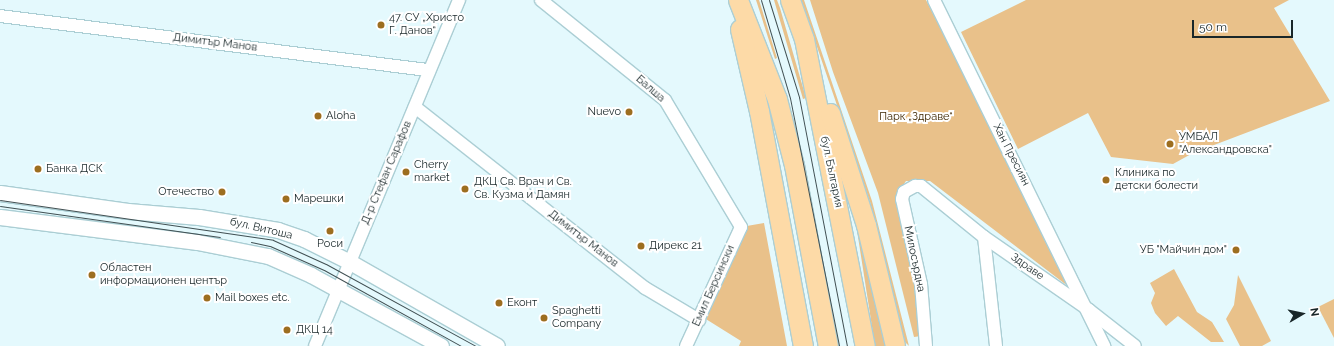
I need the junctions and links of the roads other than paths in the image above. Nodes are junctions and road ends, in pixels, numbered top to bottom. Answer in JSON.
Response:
{"nodes":[{"id":1,"x":459,"y":0,"type":"edge"},
{"id":2,"x":541,"y":0,"type":"edge"},
{"id":3,"x":734,"y":0,"type":"edge"},
{"id":4,"x":738,"y":0,"type":"edge"},
{"id":5,"x":790,"y":0,"type":"edge"},
{"id":6,"x":934,"y":0,"type":"edge"},
{"id":7,"x":0,"y":16,"type":"edge"},
{"id":8,"x":804,"y":40,"type":"junction"},
{"id":9,"x":430,"y":70,"type":"junction"},
{"id":10,"x":415,"y":107,"type":"junction"},
{"id":11,"x":921,"y":186,"type":"joint"},
{"id":12,"x":0,"y":194,"type":"edge"},
{"id":13,"x":0,"y":217,"type":"edge"},
{"id":14,"x":741,"y":227,"type":"joint"},
{"id":15,"x":984,"y":236,"type":"junction"},
{"id":16,"x":350,"y":262,"type":"junction"},
{"id":17,"x":338,"y":290,"type":"junction"},
{"id":18,"x":1089,"y":310,"type":"junction"},
{"id":19,"x":699,"y":320,"type":"junction"},
{"id":20,"x":315,"y":346,"type":"edge"},
{"id":21,"x":441,"y":346,"type":"edge"},
{"id":22,"x":496,"y":346,"type":"edge"},
{"id":23,"x":686,"y":346,"type":"edge"},
{"id":24,"x":803,"y":346,"type":"edge"},
{"id":25,"x":828,"y":346,"type":"edge"},
{"id":26,"x":865,"y":346,"type":"edge"},
{"id":27,"x":895,"y":346,"type":"edge"},
{"id":28,"x":926,"y":346,"type":"edge"},
{"id":29,"x":996,"y":346,"type":"edge"},
{"id":30,"x":1104,"y":346,"type":"edge"},
{"id":31,"x":1134,"y":346,"type":"edge"}],
"edges":[{"from":1,"to":9,"type":"street","name":"Д-р Стефан Сарафов"},
{"from":2,"to":14,"type":"street","name":"Балша"},
{"from":3,"to":24,"type":"main road"},
{"from":4,"to":25,"type":"main road"},
{"from":5,"to":8,"type":"main road","name":"бул. България"},
{"from":6,"to":18,"type":"street","name":"Хан Пресиян"},
{"from":7,"to":9,"type":"street","name":"Димитър Манов"},
{"from":8,"to":26,"type":"main road","name":"бул. България"},
{"from":8,"to":27,"type":"main road"},
{"from":9,"to":10,"type":"street","name":"Д-р Стефан Сарафов"},
{"from":10,"to":16,"type":"street","name":"Д-р Стефан Сарафов"},
{"from":10,"to":19,"type":"street","name":"Димитър Манов"},
{"from":11,"to":15,"type":"street","name":"Здраве"},
{"from":11,"to":28,"type":"street","name":"Милосърдна"},
{"from":12,"to":16,"type":"street","name":"бул. Витоша"},
{"from":13,"to":17,"type":"street"},
{"from":14,"to":19,"type":"street","name":"Емил Берсински"},
{"from":15,"to":18,"type":"street","name":"Здраве"},
{"from":15,"to":29,"type":"street"},
{"from":16,"to":17,"type":"street","name":"Д-р Стефан Сарафов"},
{"from":16,"to":22,"type":"street","name":"бул. Витоша"},
{"from":17,"to":20,"type":"street","name":"Д-р Стефан Сарафов"},
{"from":17,"to":21,"type":"street"},
{"from":18,"to":30,"type":"street","name":"Хан Пресиян"},
{"from":18,"to":31,"type":"street","name":"Здраве"},
{"from":19,"to":23,"type":"street","name":"Емил Берсински"}]}
